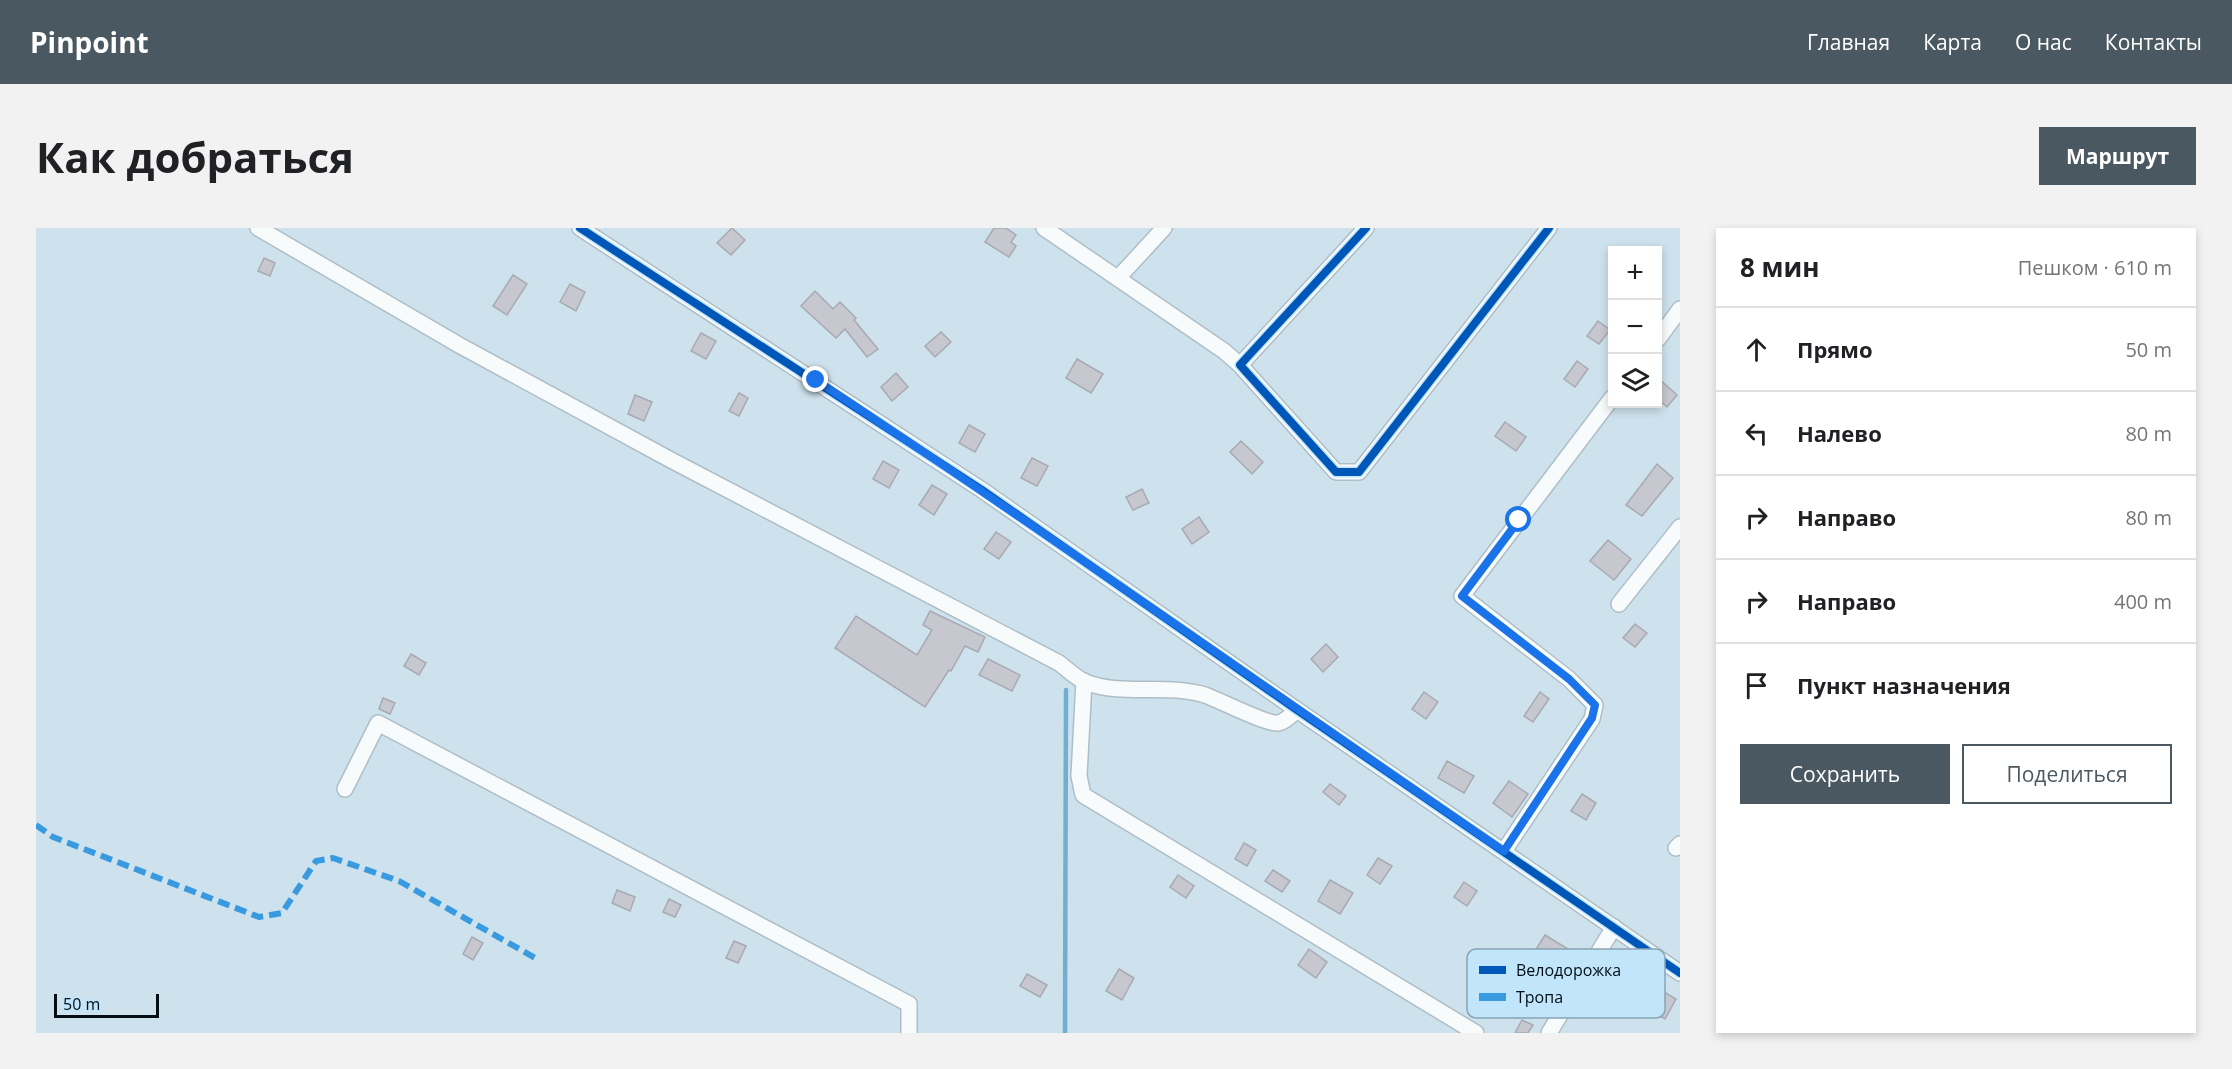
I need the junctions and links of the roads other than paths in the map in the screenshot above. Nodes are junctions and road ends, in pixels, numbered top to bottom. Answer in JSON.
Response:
{"nodes":[{"id":1,"x":258,"y":228,"type":"edge"},
{"id":2,"x":580,"y":228,"type":"edge"},
{"id":3,"x":1044,"y":228,"type":"edge"},
{"id":4,"x":1164,"y":228,"type":"edge"},
{"id":5,"x":1366,"y":228,"type":"edge"},
{"id":6,"x":1549,"y":228,"type":"edge"},
{"id":7,"x":1118,"y":278,"type":"junction"},
{"id":8,"x":1680,"y":309,"type":"edge"},
{"id":9,"x":1662,"y":334,"type":"edge"},
{"id":10,"x":1240,"y":365,"type":"junction"},
{"id":11,"x":1608,"y":403,"type":"edge"},
{"id":12,"x":1680,"y":527,"type":"edge"},
{"id":13,"x":1619,"y":604,"type":"dead end"},
{"id":14,"x":1084,"y":681,"type":"junction"},
{"id":15,"x":1297,"y":710,"type":"junction"},
{"id":16,"x":345,"y":789,"type":"dead end"},
{"id":17,"x":1504,"y":851,"type":"junction"},
{"id":18,"x":1614,"y":927,"type":"junction"},
{"id":19,"x":1601,"y":949,"type":"edge"},
{"id":20,"x":1646,"y":949,"type":"edge"},
{"id":21,"x":1665,"y":963,"type":"edge"},
{"id":22,"x":1680,"y":973,"type":"edge"},
{"id":23,"x":1558,"y":1018,"type":"edge"},
{"id":24,"x":909,"y":1033,"type":"edge"},
{"id":25,"x":1476,"y":1033,"type":"edge"},
{"id":26,"x":1549,"y":1033,"type":"edge"}],
"edges":[{"from":1,"to":14,"type":"street"},
{"from":2,"to":15,"type":"street"},
{"from":3,"to":7,"type":"street"},
{"from":4,"to":7,"type":"street"},
{"from":5,"to":10,"type":"street"},
{"from":6,"to":10,"type":"street"},
{"from":7,"to":10,"type":"street"},
{"from":8,"to":9,"type":"street"},
{"from":11,"to":17,"type":"street"},
{"from":12,"to":13,"type":"street"},
{"from":14,"to":15,"type":"street"},
{"from":14,"to":25,"type":"street"},
{"from":15,"to":17,"type":"street"},
{"from":16,"to":24,"type":"street"},
{"from":17,"to":18,"type":"street"},
{"from":18,"to":19,"type":"street"},
{"from":18,"to":20,"type":"street"},
{"from":21,"to":22,"type":"street"},
{"from":23,"to":26,"type":"street"}]}
